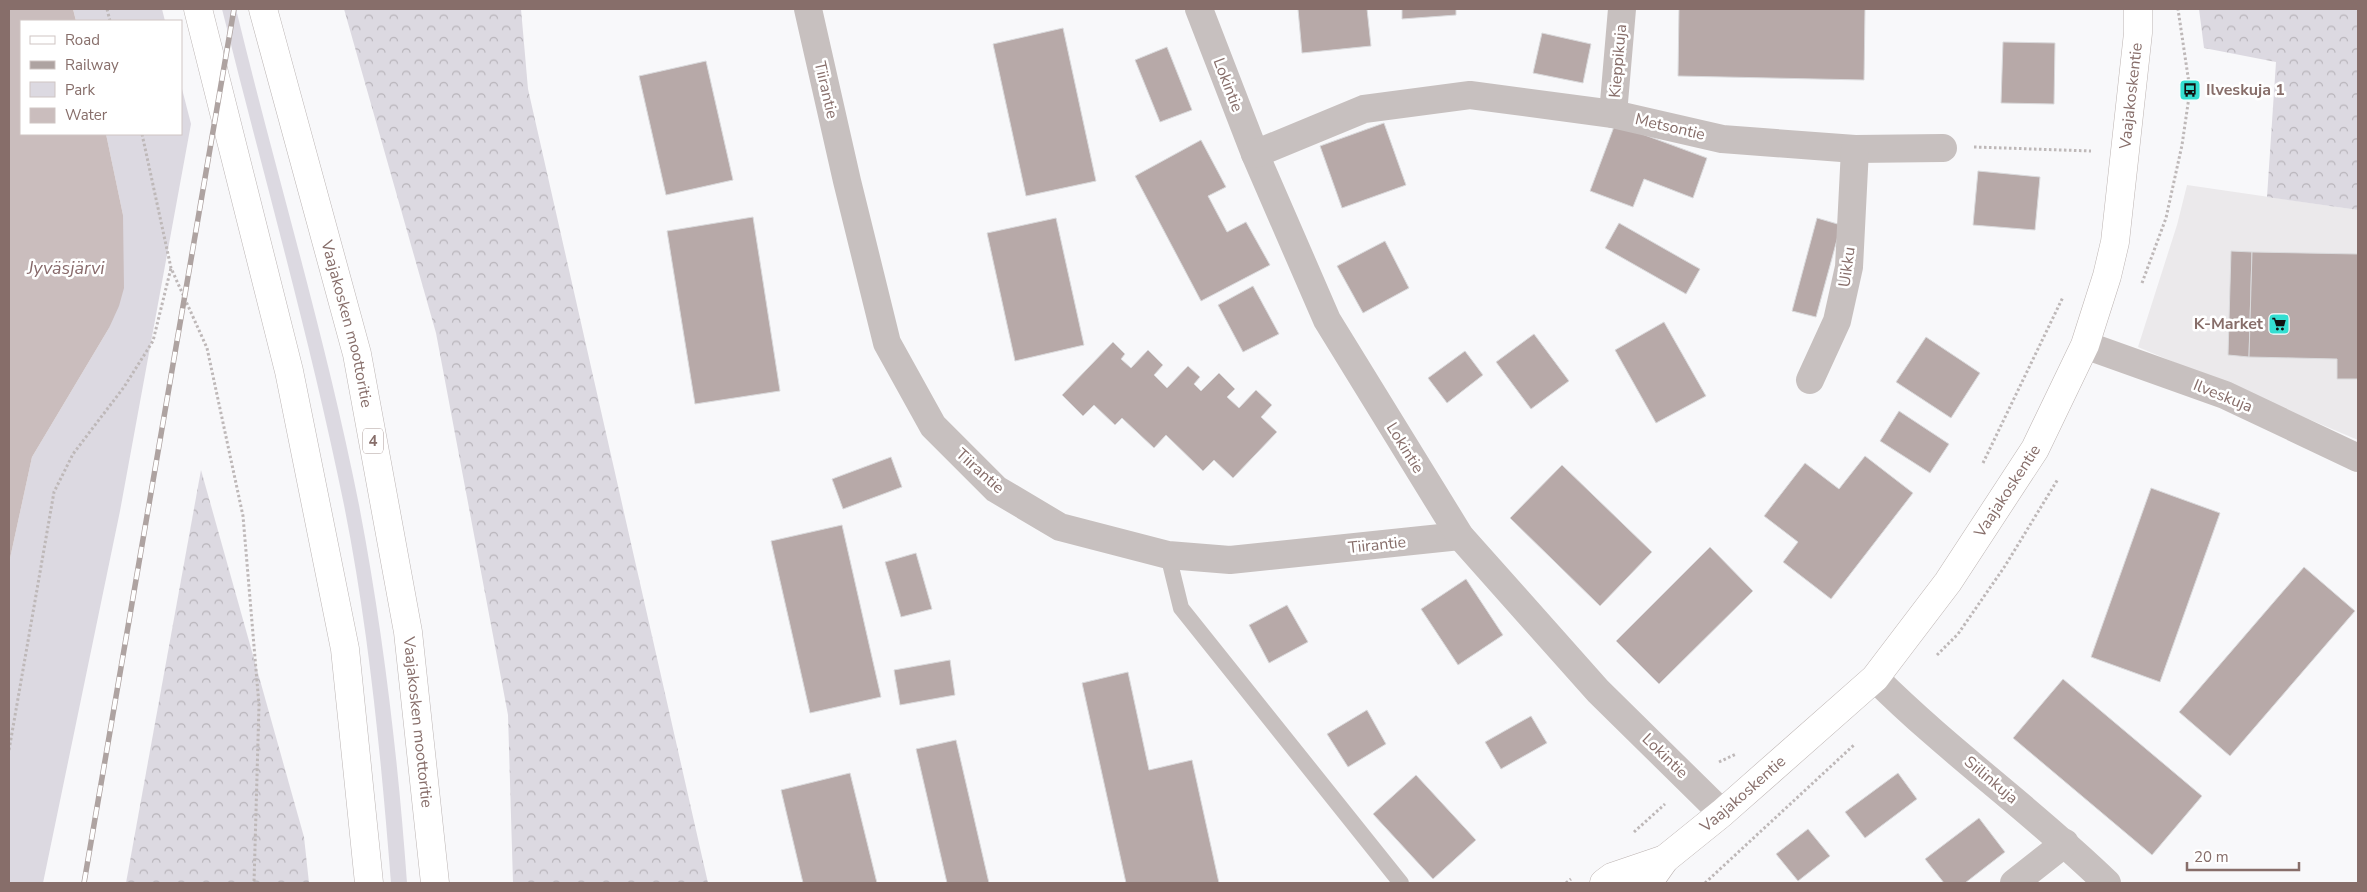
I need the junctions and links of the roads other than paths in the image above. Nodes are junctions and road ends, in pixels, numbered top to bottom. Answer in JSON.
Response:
{"nodes":[{"id":1,"x":198,"y":9,"type":"edge"},
{"id":2,"x":262,"y":9,"type":"edge"},
{"id":3,"x":808,"y":9,"type":"edge"},
{"id":4,"x":1199,"y":9,"type":"edge"},
{"id":5,"x":1622,"y":9,"type":"edge"},
{"id":6,"x":2138,"y":9,"type":"edge"},
{"id":7,"x":1613,"y":114,"type":"junction"},
{"id":8,"x":1943,"y":148,"type":"road end"},
{"id":9,"x":1855,"y":149,"type":"junction"},
{"id":10,"x":1255,"y":154,"type":"junction"},
{"id":11,"x":2085,"y":345,"type":"junction"},
{"id":12,"x":1810,"y":380,"type":"dead end"},
{"id":13,"x":2358,"y":458,"type":"edge"},
{"id":14,"x":1460,"y":536,"type":"junction"},
{"id":15,"x":1168,"y":555,"type":"junction"},
{"id":16,"x":1875,"y":678,"type":"junction"},
{"id":17,"x":1722,"y":814,"type":"junction"},
{"id":18,"x":2065,"y":843,"type":"junction"},
{"id":19,"x":1664,"y":858,"type":"junction"},
{"id":20,"x":369,"y":883,"type":"edge"},
{"id":21,"x":435,"y":883,"type":"edge"},
{"id":22,"x":1401,"y":883,"type":"edge"},
{"id":23,"x":1604,"y":883,"type":"edge"},
{"id":24,"x":1648,"y":883,"type":"edge"},
{"id":25,"x":2014,"y":883,"type":"edge"},
{"id":26,"x":2107,"y":883,"type":"edge"}],
"edges":[{"from":1,"to":20,"type":"main road"},
{"from":2,"to":21,"type":"main road","name":"Vaajakosken moottoritie","number":"4"},
{"from":3,"to":15,"type":"street","name":"Tiirantie"},
{"from":4,"to":10,"type":"street","name":"Lokintie"},
{"from":5,"to":7,"type":"street","name":"Kieppikuja"},
{"from":6,"to":11,"type":"main road","name":"Vaajakoskentie"},
{"from":7,"to":9,"type":"street","name":"Metsontie"},
{"from":7,"to":10,"type":"street","name":"Metsontie"},
{"from":8,"to":9,"type":"street","name":"Metsontie"},
{"from":9,"to":12,"type":"street","name":"Uikku"},
{"from":10,"to":14,"type":"street","name":"Lokintie"},
{"from":11,"to":13,"type":"street","name":"Ilveskuja"},
{"from":11,"to":16,"type":"main road","name":"Vaajakoskentie"},
{"from":14,"to":15,"type":"street","name":"Tiirantie"},
{"from":14,"to":17,"type":"street","name":"Lokintie"},
{"from":15,"to":22,"type":"lane"},
{"from":16,"to":17,"type":"main road","name":"Vaajakoskentie"},
{"from":16,"to":18,"type":"street","name":"Siilinkuja"},
{"from":17,"to":19,"type":"main road","name":"Vaajakoskentie"},
{"from":18,"to":25,"type":"street"},
{"from":18,"to":26,"type":"street","name":"Siilinkuja"},
{"from":19,"to":23,"type":"main road","name":"Vaajakoskentie"},
{"from":19,"to":24,"type":"main road","name":"Vaajakoskentie"}]}
